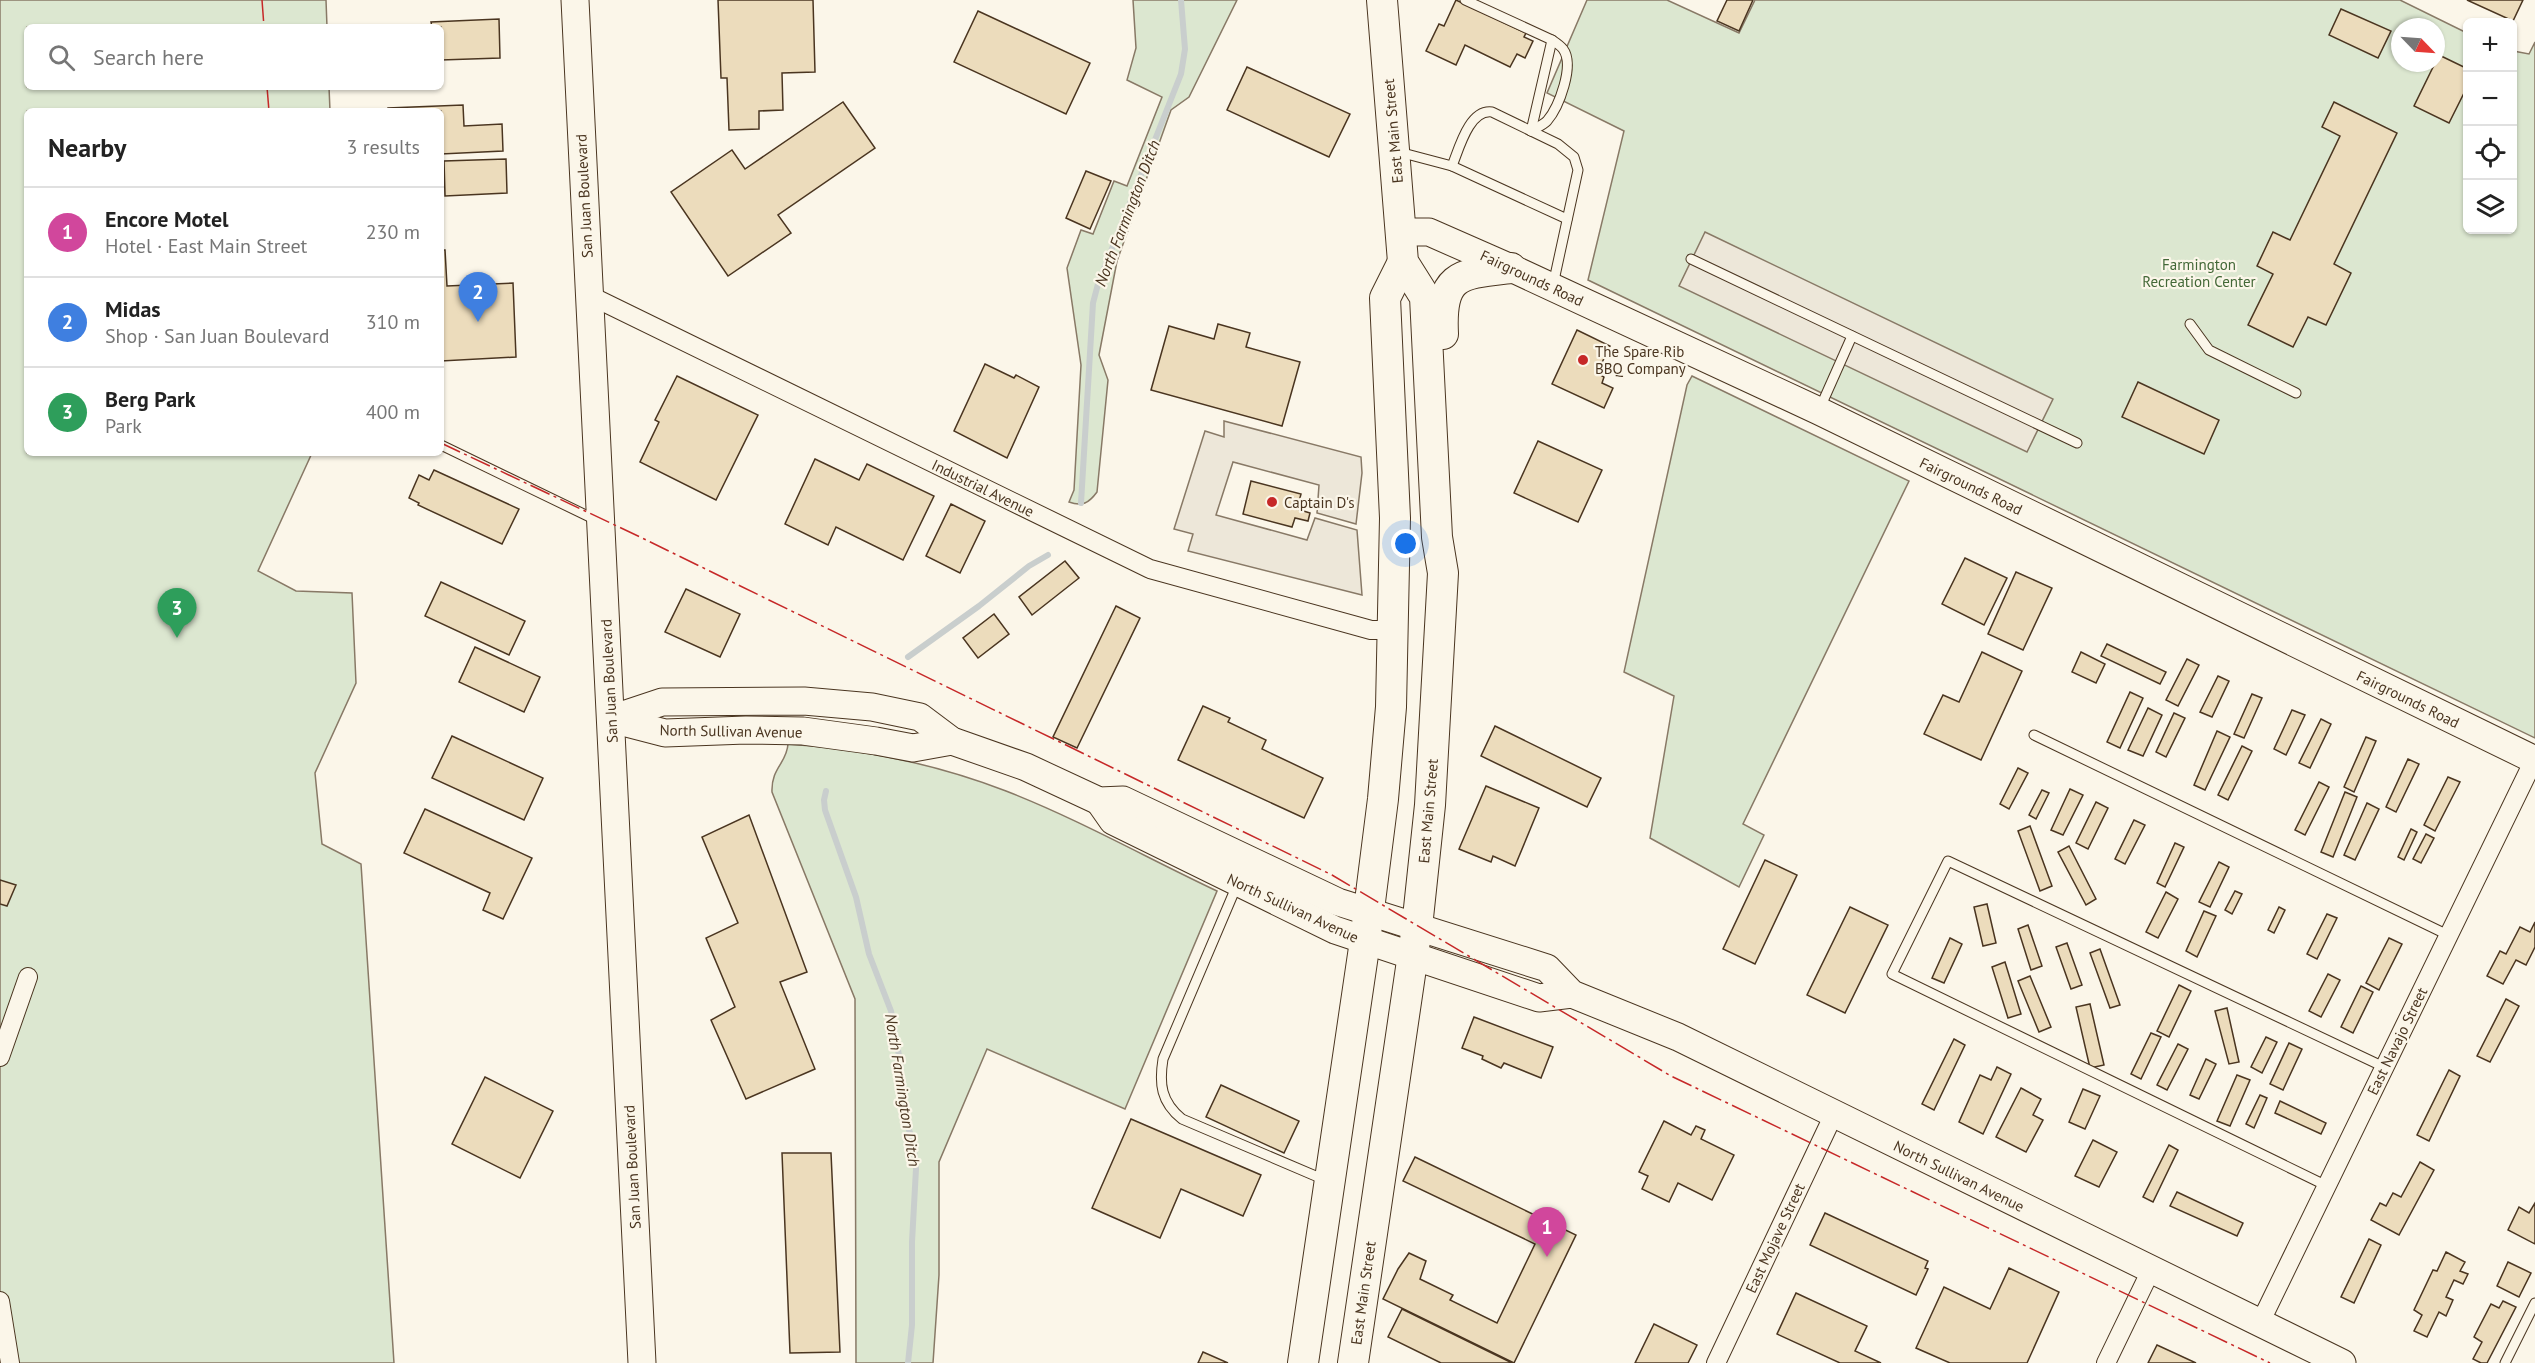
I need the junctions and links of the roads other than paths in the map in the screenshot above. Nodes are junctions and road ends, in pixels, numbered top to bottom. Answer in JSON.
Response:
{"nodes":[{"id":1,"x":575,"y":0,"type":"edge"},
{"id":2,"x":1382,"y":0,"type":"edge"},
{"id":3,"x":1465,"y":0,"type":"edge"},
{"id":4,"x":1552,"y":40,"type":"junction"},
{"id":5,"x":1531,"y":131,"type":"junction"},
{"id":6,"x":1395,"y":152,"type":"junction"},
{"id":7,"x":1452,"y":166,"type":"junction"},
{"id":8,"x":1567,"y":219,"type":"junction"},
{"id":9,"x":1401,"y":232,"type":"junction"},
{"id":10,"x":1691,"y":259,"type":"dead end"},
{"id":11,"x":1403,"y":262,"type":"junction"},
{"id":12,"x":1511,"y":267,"type":"junction"},
{"id":13,"x":1552,"y":287,"type":"junction"},
{"id":14,"x":589,"y":294,"type":"junction"},
{"id":15,"x":2190,"y":324,"type":"dead end"},
{"id":16,"x":1852,"y":336,"type":"junction"},
{"id":17,"x":2296,"y":393,"type":"dead end"},
{"id":18,"x":1819,"y":411,"type":"junction"},
{"id":19,"x":2077,"y":443,"type":"dead end"},
{"id":20,"x":444,"y":447,"type":"edge"},
{"id":21,"x":601,"y":522,"type":"junction"},
{"id":22,"x":1443,"y":573,"type":"junction"},
{"id":23,"x":1441,"y":629,"type":"junction"},
{"id":24,"x":1394,"y":630,"type":"junction"},
{"id":25,"x":610,"y":719,"type":"junction"},
{"id":26,"x":2034,"y":735,"type":"dead end"},
{"id":27,"x":2535,"y":760,"type":"edge"},
{"id":28,"x":1100,"y":801,"type":"junction"},
{"id":29,"x":1238,"y":883,"type":"junction"},
{"id":30,"x":1369,"y":912,"type":"junction"},
{"id":31,"x":1417,"y":927,"type":"junction"},
{"id":32,"x":2448,"y":935,"type":"junction"},
{"id":33,"x":1365,"y":941,"type":"junction"},
{"id":34,"x":1413,"y":958,"type":"junction"},
{"id":35,"x":28,"y":977,"type":"dead end"},
{"id":36,"x":1572,"y":994,"type":"junction"},
{"id":37,"x":0,"y":1057,"type":"edge"},
{"id":38,"x":2384,"y":1067,"type":"junction"},
{"id":39,"x":1834,"y":1114,"type":"junction"},
{"id":40,"x":1330,"y":1182,"type":"junction"},
{"id":41,"x":2327,"y":1186,"type":"junction"},
{"id":42,"x":1379,"y":1189,"type":"junction"},
{"id":43,"x":2151,"y":1270,"type":"junction"},
{"id":44,"x":0,"y":1301,"type":"edge"},
{"id":45,"x":2535,"y":1303,"type":"edge"},
{"id":46,"x":2260,"y":1323,"type":"junction"},
{"id":47,"x":1357,"y":1359,"type":"edge"},
{"id":48,"x":10,"y":1363,"type":"edge"},
{"id":49,"x":642,"y":1363,"type":"edge"},
{"id":50,"x":1303,"y":1363,"type":"edge"},
{"id":51,"x":1716,"y":1363,"type":"edge"},
{"id":52,"x":2106,"y":1363,"type":"edge"},
{"id":53,"x":2342,"y":1363,"type":"edge"},
{"id":54,"x":2505,"y":1363,"type":"edge"}],
"edges":[{"from":1,"to":14,"type":"main road","name":"San Juan Boulevard"},
{"from":2,"to":6,"type":"main road","name":"East Main Street"},
{"from":3,"to":4,"type":"lane"},
{"from":4,"to":5,"type":"lane"},
{"from":4,"to":5,"type":"lane"},
{"from":5,"to":7,"type":"lane"},
{"from":5,"to":8,"type":"lane"},
{"from":6,"to":7,"type":"lane"},
{"from":6,"to":9,"type":"main road","name":"East Main Street"},
{"from":7,"to":8,"type":"lane"},
{"from":8,"to":13,"type":"lane"},
{"from":9,"to":11,"type":"main road","name":"East Main Street"},
{"from":9,"to":12,"type":"main road","name":"Fairgrounds Road"},
{"from":10,"to":16,"type":"lane"},
{"from":11,"to":22,"type":"main road","name":"East Main Street"},
{"from":11,"to":24,"type":"main road"},
{"from":12,"to":13,"type":"main road","name":"Fairgrounds Road"},
{"from":12,"to":22,"type":"main road"},
{"from":13,"to":18,"type":"main road","name":"Fairgrounds Road"},
{"from":14,"to":21,"type":"main road","name":"San Juan Boulevard"},
{"from":14,"to":24,"type":"street","name":"Industrial Avenue"},
{"from":15,"to":17,"type":"lane"},
{"from":16,"to":18,"type":"lane"},
{"from":16,"to":19,"type":"lane"},
{"from":18,"to":27,"type":"main road","name":"Fairgrounds Road"},
{"from":20,"to":21,"type":"lane"},
{"from":21,"to":25,"type":"main road","name":"San Juan Boulevard"},
{"from":22,"to":23,"type":"main road","name":"East Main Street"},
{"from":23,"to":24,"type":"main road"},
{"from":23,"to":31,"type":"main road","name":"East Main Street"},
{"from":24,"to":30,"type":"main road"},
{"from":25,"to":28,"type":"main road","name":"North Sullivan Avenue"},
{"from":25,"to":49,"type":"main road","name":"San Juan Boulevard"},
{"from":26,"to":32,"type":"lane"},
{"from":27,"to":32,"type":"street","name":"East Navajo Street"},
{"from":28,"to":29,"type":"main road","name":"North Sullivan Avenue"},
{"from":28,"to":30,"type":"main road","name":"North Sullivan Avenue"},
{"from":29,"to":33,"type":"main road","name":"North Sullivan Avenue"},
{"from":29,"to":40,"type":"lane"},
{"from":30,"to":31,"type":"main road","name":"North Sullivan Avenue"},
{"from":30,"to":33,"type":"main road"},
{"from":31,"to":34,"type":"main road","name":"East Main Street"},
{"from":31,"to":36,"type":"main road","name":"North Sullivan Avenue"},
{"from":32,"to":38,"type":"street","name":"East Navajo Street"},
{"from":33,"to":34,"type":"main road","name":"North Sullivan Avenue"},
{"from":33,"to":40,"type":"main road"},
{"from":34,"to":36,"type":"main road","name":"North Sullivan Avenue"},
{"from":34,"to":42,"type":"main road","name":"East Main Street"},
{"from":35,"to":37,"type":"street"},
{"from":36,"to":39,"type":"main road","name":"North Sullivan Avenue"},
{"from":38,"to":41,"type":"street","name":"East Navajo Street"},
{"from":38,"to":41,"type":"lane"},
{"from":39,"to":43,"type":"main road","name":"North Sullivan Avenue"},
{"from":39,"to":51,"type":"street","name":"East Mojave Street"},
{"from":40,"to":42,"type":"main road"},
{"from":40,"to":50,"type":"main road"},
{"from":41,"to":46,"type":"street","name":"East Navajo Street"},
{"from":42,"to":47,"type":"main road","name":"East Main Street"},
{"from":43,"to":46,"type":"main road","name":"North Sullivan Avenue"},
{"from":43,"to":52,"type":"street"},
{"from":44,"to":48,"type":"street"},
{"from":45,"to":54,"type":"lane"},
{"from":46,"to":53,"type":"main road","name":"North Sullivan Avenue"}]}
